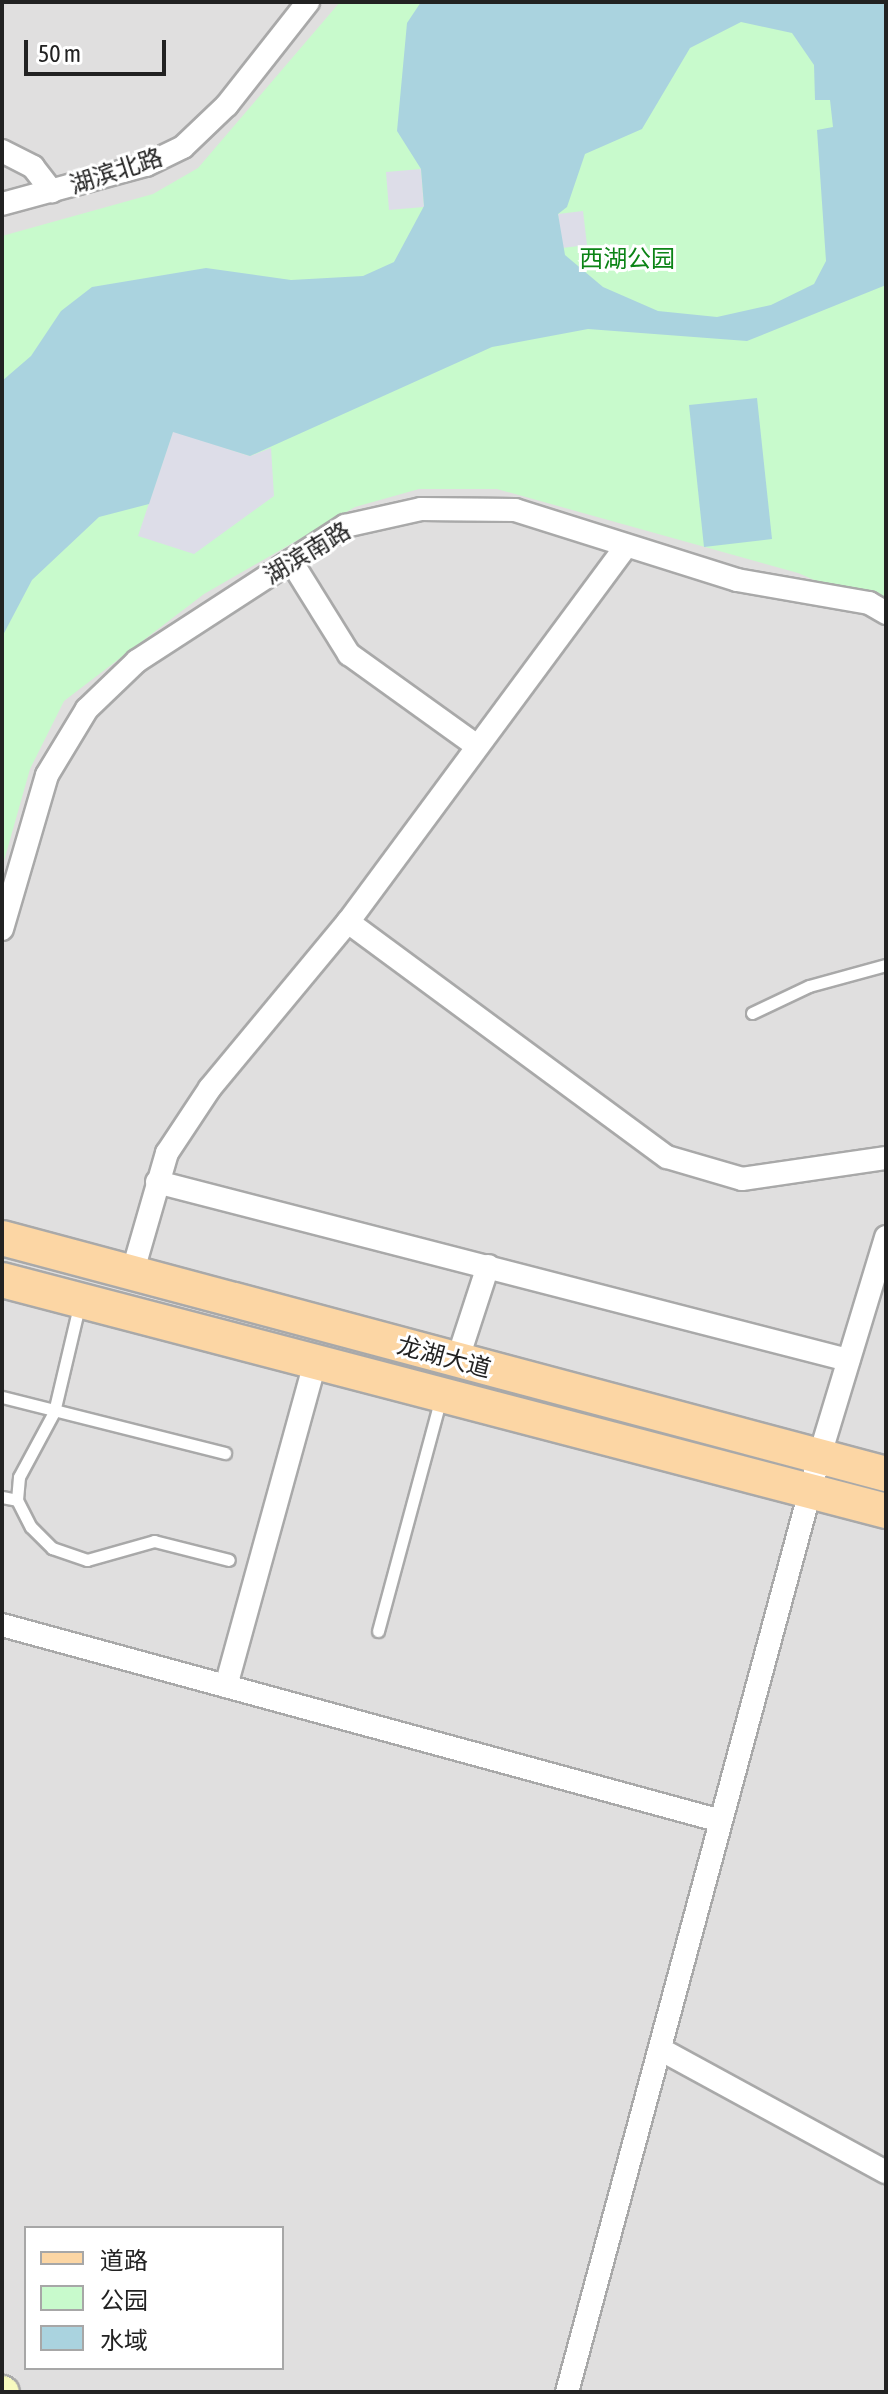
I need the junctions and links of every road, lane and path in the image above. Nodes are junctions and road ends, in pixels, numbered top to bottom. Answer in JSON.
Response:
{"nodes":[{"id":1,"x":308,"y":2,"type":"edge"},
{"id":2,"x":2,"y":151,"type":"edge"},
{"id":3,"x":52,"y":191,"type":"junction"},
{"id":4,"x":2,"y":204,"type":"edge"},
{"id":5,"x":625,"y":547,"type":"junction"},
{"id":6,"x":291,"y":561,"type":"junction"},
{"id":7,"x":886,"y":613,"type":"edge"},
{"id":8,"x":473,"y":743,"type":"junction"},
{"id":9,"x":348,"y":922,"type":"junction"},
{"id":10,"x":2,"y":929,"type":"edge"},
{"id":11,"x":886,"y":965,"type":"edge"},
{"id":12,"x":752,"y":1013,"type":"dead end"},
{"id":13,"x":886,"y":1158,"type":"edge"},
{"id":14,"x":157,"y":1182,"type":"junction"},
{"id":15,"x":886,"y":1237,"type":"edge"},
{"id":16,"x":2,"y":1238,"type":"edge"},
{"id":17,"x":488,"y":1266,"type":"junction"},
{"id":18,"x":132,"y":1274,"type":"junction"},
{"id":19,"x":2,"y":1280,"type":"edge"},
{"id":20,"x":81,"y":1301,"type":"junction"},
{"id":21,"x":848,"y":1360,"type":"junction"},
{"id":22,"x":457,"y":1361,"type":"junction"},
{"id":23,"x":315,"y":1362,"type":"junction"},
{"id":24,"x":441,"y":1396,"type":"junction"},
{"id":25,"x":2,"y":1397,"type":"edge"},
{"id":26,"x":54,"y":1412,"type":"junction"},
{"id":27,"x":225,"y":1453,"type":"dead end"},
{"id":28,"x":819,"y":1458,"type":"junction"},
{"id":29,"x":886,"y":1474,"type":"edge"},
{"id":30,"x":809,"y":1493,"type":"junction"},
{"id":31,"x":2,"y":1497,"type":"edge"},
{"id":32,"x":17,"y":1500,"type":"junction"},
{"id":33,"x":886,"y":1511,"type":"edge"},
{"id":34,"x":229,"y":1560,"type":"dead end"},
{"id":35,"x":2,"y":1625,"type":"edge"},
{"id":36,"x":378,"y":1631,"type":"dead end"},
{"id":37,"x":226,"y":1686,"type":"junction"},
{"id":38,"x":721,"y":1821,"type":"junction"},
{"id":39,"x":660,"y":2049,"type":"junction"},
{"id":40,"x":886,"y":2172,"type":"edge"},
{"id":41,"x":567,"y":2392,"type":"edge"}],
"edges":[{"from":1,"to":3,"type":"street","name":"湖滨北路"},
{"from":2,"to":3,"type":"street"},
{"from":3,"to":4,"type":"street","name":"湖滨北路"},
{"from":5,"to":6,"type":"street","name":"湖滨南路"},
{"from":5,"to":7,"type":"street","name":"湖滨南路"},
{"from":5,"to":8,"type":"street"},
{"from":6,"to":8,"type":"street"},
{"from":6,"to":10,"type":"street","name":"湖滨南路"},
{"from":8,"to":9,"type":"street"},
{"from":9,"to":13,"type":"street"},
{"from":9,"to":14,"type":"street"},
{"from":11,"to":12,"type":"lane"},
{"from":14,"to":17,"type":"street"},
{"from":14,"to":18,"type":"street"},
{"from":15,"to":21,"type":"street"},
{"from":16,"to":18,"type":"main road","name":"龙湖大道"},
{"from":17,"to":21,"type":"street"},
{"from":17,"to":22,"type":"street"},
{"from":18,"to":22,"type":"main road","name":"龙湖大道"},
{"from":19,"to":20,"type":"main road","name":"龙湖大道"},
{"from":20,"to":23,"type":"main road","name":"龙湖大道"},
{"from":20,"to":26,"type":"lane"},
{"from":21,"to":28,"type":"street"},
{"from":22,"to":28,"type":"main road","name":"龙湖大道"},
{"from":23,"to":24,"type":"main road","name":"龙湖大道"},
{"from":23,"to":37,"type":"street"},
{"from":24,"to":30,"type":"main road","name":"龙湖大道"},
{"from":24,"to":36,"type":"lane"},
{"from":25,"to":26,"type":"lane"},
{"from":26,"to":27,"type":"lane"},
{"from":26,"to":32,"type":"lane"},
{"from":28,"to":29,"type":"main road","name":"龙湖大道"},
{"from":28,"to":30,"type":"street"},
{"from":30,"to":33,"type":"main road","name":"龙湖大道"},
{"from":30,"to":38,"type":"street"},
{"from":31,"to":32,"type":"lane"},
{"from":32,"to":34,"type":"lane"},
{"from":35,"to":37,"type":"street"},
{"from":37,"to":38,"type":"street"},
{"from":38,"to":39,"type":"street"},
{"from":39,"to":40,"type":"street"},
{"from":39,"to":41,"type":"street"}]}
